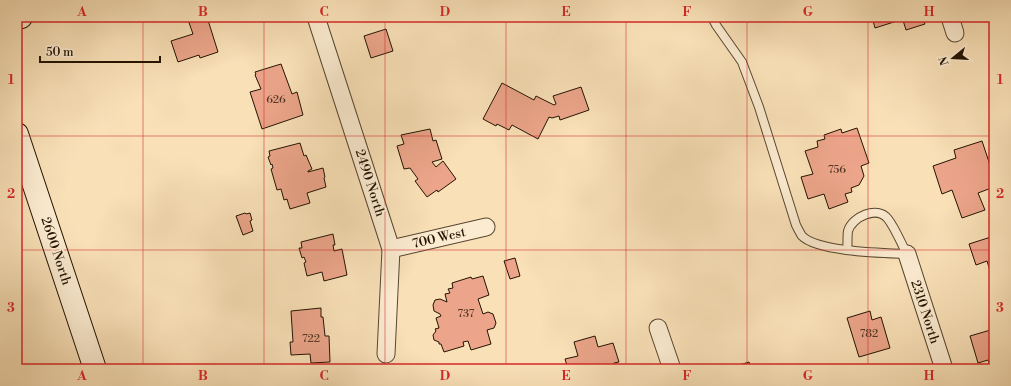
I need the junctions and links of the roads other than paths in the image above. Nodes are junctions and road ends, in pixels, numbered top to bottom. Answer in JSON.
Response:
{"nodes":[{"id":1,"x":21,"y":17,"type":"edge"},
{"id":2,"x":316,"y":17,"type":"edge"},
{"id":3,"x":712,"y":17,"type":"edge"},
{"id":4,"x":950,"y":17,"type":"edge"},
{"id":5,"x":17,"y":18,"type":"edge"},
{"id":6,"x":955,"y":34,"type":"dead end"},
{"id":7,"x":17,"y":134,"type":"edge"},
{"id":8,"x":486,"y":227,"type":"dead end"},
{"id":9,"x":391,"y":249,"type":"junction"},
{"id":10,"x":847,"y":250,"type":"junction"},
{"id":11,"x":906,"y":254,"type":"junction"},
{"id":12,"x":658,"y":328,"type":"dead end"},
{"id":13,"x":386,"y":354,"type":"dead end"},
{"id":14,"x":96,"y":369,"type":"edge"},
{"id":15,"x":672,"y":369,"type":"edge"},
{"id":16,"x":944,"y":369,"type":"edge"}],
"edges":[{"from":1,"to":5,"type":"street"},
{"from":2,"to":9,"type":"street","name":"2490 North"},
{"from":3,"to":10,"type":"lane"},
{"from":4,"to":6,"type":"street"},
{"from":7,"to":14,"type":"street","name":"2600 North"},
{"from":8,"to":9,"type":"street","name":"700 West"},
{"from":9,"to":13,"type":"street","name":"2490 North"},
{"from":10,"to":11,"type":"lane"},
{"from":10,"to":11,"type":"lane"},
{"from":11,"to":16,"type":"street","name":"2310 North"},
{"from":12,"to":15,"type":"street"}]}
